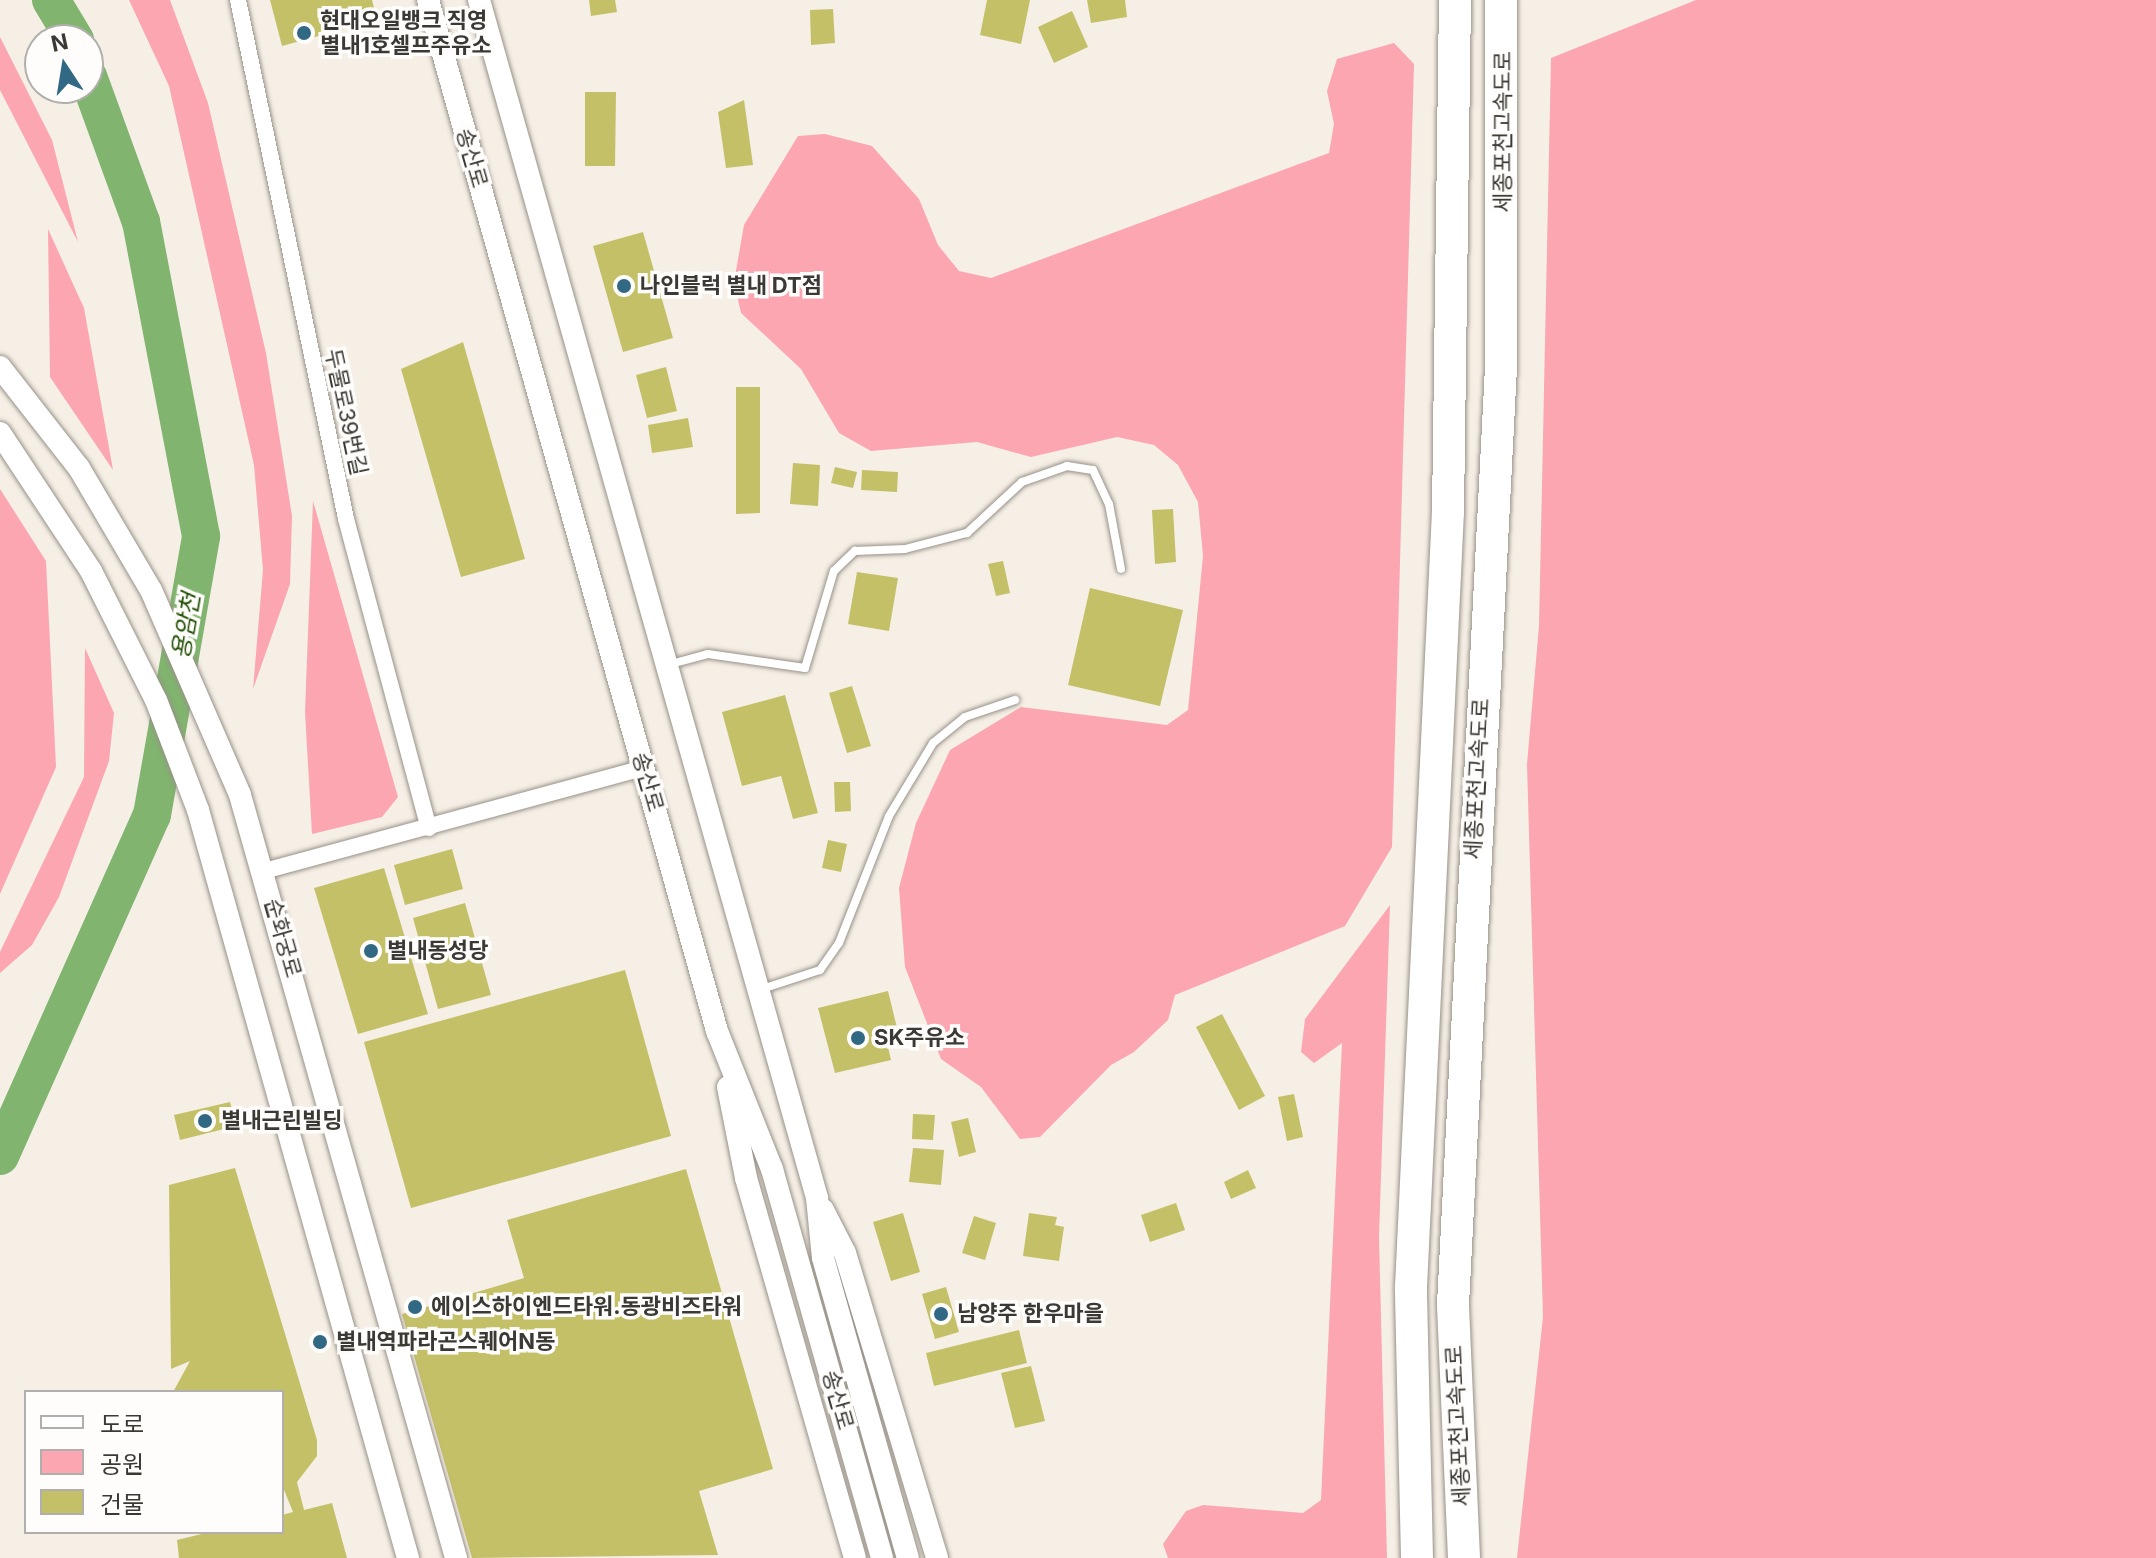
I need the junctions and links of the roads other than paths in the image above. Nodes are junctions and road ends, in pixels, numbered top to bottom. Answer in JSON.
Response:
{"nodes":[{"id":1,"x":238,"y":0,"type":"edge"},
{"id":2,"x":428,"y":0,"type":"edge"},
{"id":3,"x":479,"y":0,"type":"edge"},
{"id":4,"x":1455,"y":0,"type":"edge"},
{"id":5,"x":1501,"y":0,"type":"edge"},
{"id":6,"x":0,"y":367,"type":"edge"},
{"id":7,"x":0,"y":433,"type":"edge"},
{"id":8,"x":1121,"y":569,"type":"dead end"},
{"id":9,"x":666,"y":666,"type":"junction"},
{"id":10,"x":1015,"y":700,"type":"dead end"},
{"id":11,"x":644,"y":768,"type":"junction"},
{"id":12,"x":429,"y":828,"type":"junction"},
{"id":13,"x":263,"y":868,"type":"junction"},
{"id":14,"x":759,"y":990,"type":"junction"},
{"id":15,"x":717,"y":1031,"type":"junction"},
{"id":16,"x":817,"y":1198,"type":"junction"},
{"id":17,"x":408,"y":1558,"type":"edge"},
{"id":18,"x":456,"y":1558,"type":"edge"},
{"id":19,"x":855,"y":1558,"type":"edge"},
{"id":20,"x":882,"y":1558,"type":"edge"},
{"id":21,"x":908,"y":1558,"type":"edge"},
{"id":22,"x":937,"y":1558,"type":"edge"},
{"id":23,"x":1417,"y":1558,"type":"edge"},
{"id":24,"x":1464,"y":1558,"type":"edge"}],
"edges":[{"from":1,"to":12,"type":"street","name":"두물로39번길"},
{"from":2,"to":11,"type":"street","name":"송산로"},
{"from":3,"to":9,"type":"street","name":"송산로"},
{"from":4,"to":23,"type":"highway","name":"세종포천고속도로"},
{"from":5,"to":24,"type":"highway","name":"세종포천고속도로"},
{"from":6,"to":13,"type":"street","name":"순화궁로"},
{"from":7,"to":17,"type":"street","name":"순화궁로"},
{"from":8,"to":9,"type":"lane"},
{"from":9,"to":14,"type":"street","name":"송산로"},
{"from":10,"to":14,"type":"lane"},
{"from":11,"to":12,"type":"street"},
{"from":11,"to":15,"type":"street","name":"송산로"},
{"from":12,"to":13,"type":"street"},
{"from":13,"to":18,"type":"street","name":"순화궁로"},
{"from":14,"to":16,"type":"street","name":"송산로"},
{"from":15,"to":19,"type":"street"},
{"from":15,"to":20,"type":"street","name":"송산로"},
{"from":16,"to":21,"type":"street","name":"송산로"},
{"from":16,"to":22,"type":"street"}]}
